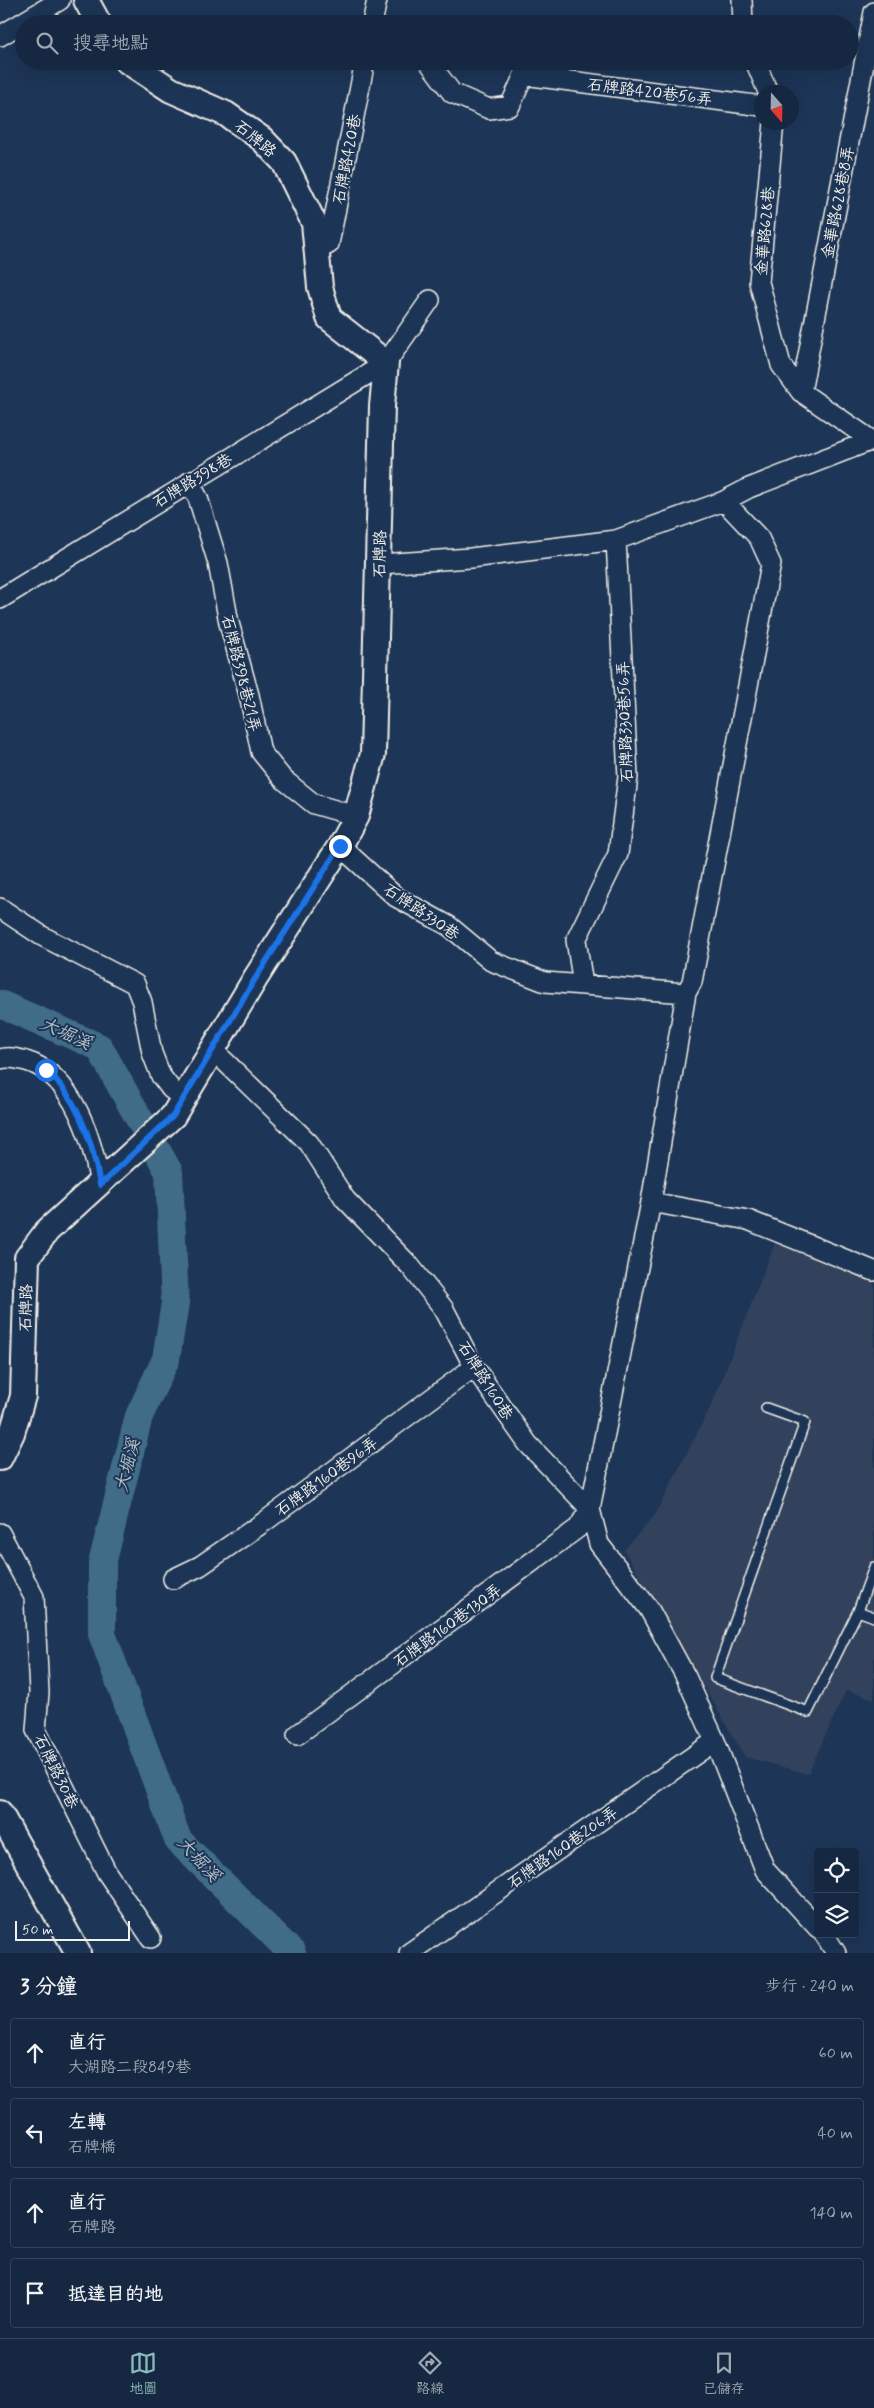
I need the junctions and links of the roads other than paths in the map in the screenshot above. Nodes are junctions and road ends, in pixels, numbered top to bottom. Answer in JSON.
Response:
{"nodes":[{"id":1,"x":60,"y":0,"type":"edge"},
{"id":2,"x":86,"y":0,"type":"edge"},
{"id":3,"x":377,"y":0,"type":"edge"},
{"id":4,"x":742,"y":0,"type":"edge"},
{"id":5,"x":874,"y":12,"type":"edge"},
{"id":6,"x":35,"y":15,"type":"edge"},
{"id":7,"x":94,"y":15,"type":"edge"},
{"id":8,"x":374,"y":15,"type":"edge"},
{"id":9,"x":743,"y":15,"type":"edge"},
{"id":10,"x":15,"y":27,"type":"edge"},
{"id":11,"x":0,"y":36,"type":"edge"},
{"id":12,"x":141,"y":70,"type":"edge"},
{"id":13,"x":363,"y":70,"type":"edge"},
{"id":14,"x":435,"y":70,"type":"edge"},
{"id":15,"x":759,"y":70,"type":"edge"},
{"id":16,"x":765,"y":85,"type":"edge"},
{"id":17,"x":754,"y":105,"type":"edge"},
{"id":18,"x":773,"y":130,"type":"edge"},
{"id":19,"x":318,"y":250,"type":"junction"},
{"id":20,"x":430,"y":300,"type":"dead end"},
{"id":21,"x":386,"y":363,"type":"junction"},
{"id":22,"x":801,"y":392,"type":"junction"},
{"id":23,"x":872,"y":442,"type":"edge"},
{"id":24,"x":190,"y":482,"type":"junction"},
{"id":25,"x":724,"y":501,"type":"junction"},
{"id":26,"x":616,"y":540,"type":"junction"},
{"id":27,"x":380,"y":564,"type":"junction"},
{"id":28,"x":0,"y":599,"type":"edge"},
{"id":29,"x":356,"y":816,"type":"junction"},
{"id":30,"x":340,"y":846,"type":"junction"},
{"id":31,"x":0,"y":908,"type":"edge"},
{"id":32,"x":583,"y":984,"type":"junction"},
{"id":33,"x":686,"y":993,"type":"junction"},
{"id":34,"x":213,"y":1050,"type":"junction"},
{"id":35,"x":0,"y":1059,"type":"edge"},
{"id":36,"x":178,"y":1108,"type":"junction"},
{"id":37,"x":100,"y":1185,"type":"junction"},
{"id":38,"x":651,"y":1202,"type":"junction"},
{"id":39,"x":874,"y":1272,"type":"edge"},
{"id":40,"x":474,"y":1367,"type":"junction"},
{"id":41,"x":766,"y":1408,"type":"dead end"},
{"id":42,"x":0,"y":1458,"type":"edge"},
{"id":43,"x":590,"y":1509,"type":"junction"},
{"id":44,"x":0,"y":1533,"type":"edge"},
{"id":45,"x":874,"y":1567,"type":"edge"},
{"id":46,"x":173,"y":1579,"type":"dead end"},
{"id":47,"x":858,"y":1610,"type":"junction"},
{"id":48,"x":874,"y":1617,"type":"edge"},
{"id":49,"x":297,"y":1735,"type":"dead end"},
{"id":50,"x":715,"y":1741,"type":"junction"},
{"id":51,"x":0,"y":1813,"type":"edge"},
{"id":52,"x":814,"y":1924,"type":"edge"},
{"id":53,"x":151,"y":1938,"type":"dead end"},
{"id":54,"x":827,"y":1938,"type":"edge"},
{"id":55,"x":78,"y":1953,"type":"edge"},
{"id":56,"x":409,"y":1953,"type":"edge"},
{"id":57,"x":836,"y":1953,"type":"edge"}],
"edges":[{"from":1,"to":6,"type":"street"},
{"from":2,"to":7,"type":"street"},
{"from":3,"to":8,"type":"street"},
{"from":4,"to":9,"type":"street"},
{"from":5,"to":22,"type":"street","name":"金華路628巷8弄"},
{"from":10,"to":11,"type":"street"},
{"from":12,"to":19,"type":"street","name":"石牌路"},
{"from":13,"to":19,"type":"street","name":"石牌路420巷"},
{"from":14,"to":17,"type":"street","name":"石牌路420巷56弄"},
{"from":15,"to":16,"type":"street"},
{"from":18,"to":22,"type":"street","name":"金華路628巷"},
{"from":19,"to":21,"type":"street","name":"石牌路"},
{"from":20,"to":21,"type":"street"},
{"from":21,"to":24,"type":"street","name":"石牌路398巷"},
{"from":21,"to":27,"type":"street","name":"石牌路"},
{"from":22,"to":23,"type":"street","name":"金華路628巷"},
{"from":23,"to":25,"type":"street"},
{"from":24,"to":28,"type":"street","name":"石牌路398巷"},
{"from":24,"to":29,"type":"street","name":"石牌路398巷21弄"},
{"from":25,"to":26,"type":"street"},
{"from":25,"to":33,"type":"street"},
{"from":26,"to":27,"type":"street"},
{"from":26,"to":32,"type":"street","name":"石牌路330巷56弄"},
{"from":27,"to":29,"type":"street","name":"石牌路"},
{"from":29,"to":30,"type":"street","name":"石牌路"},
{"from":30,"to":32,"type":"street","name":"石牌路330巷"},
{"from":30,"to":34,"type":"street","name":"石牌路"},
{"from":31,"to":36,"type":"street"},
{"from":32,"to":33,"type":"street","name":"石牌路330巷"},
{"from":33,"to":38,"type":"street"},
{"from":34,"to":36,"type":"street","name":"石牌路"},
{"from":34,"to":40,"type":"street","name":"石牌路160巷"},
{"from":35,"to":37,"type":"street"},
{"from":36,"to":37,"type":"street","name":"石牌路"},
{"from":37,"to":42,"type":"street","name":"石牌路"},
{"from":38,"to":39,"type":"street"},
{"from":38,"to":43,"type":"street"},
{"from":40,"to":43,"type":"street","name":"石牌路160巷"},
{"from":40,"to":46,"type":"street","name":"石牌路160巷96弄"},
{"from":41,"to":47,"type":"lane"},
{"from":43,"to":49,"type":"street","name":"石牌路160巷130弄"},
{"from":43,"to":50,"type":"street","name":"石牌路160巷"},
{"from":44,"to":53,"type":"street","name":"石牌路30巷"},
{"from":45,"to":47,"type":"lane"},
{"from":47,"to":48,"type":"lane"},
{"from":50,"to":52,"type":"street","name":"石牌路160巷"},
{"from":50,"to":56,"type":"street","name":"石牌路160巷206弄"},
{"from":51,"to":55,"type":"street"},
{"from":54,"to":57,"type":"street"}]}
